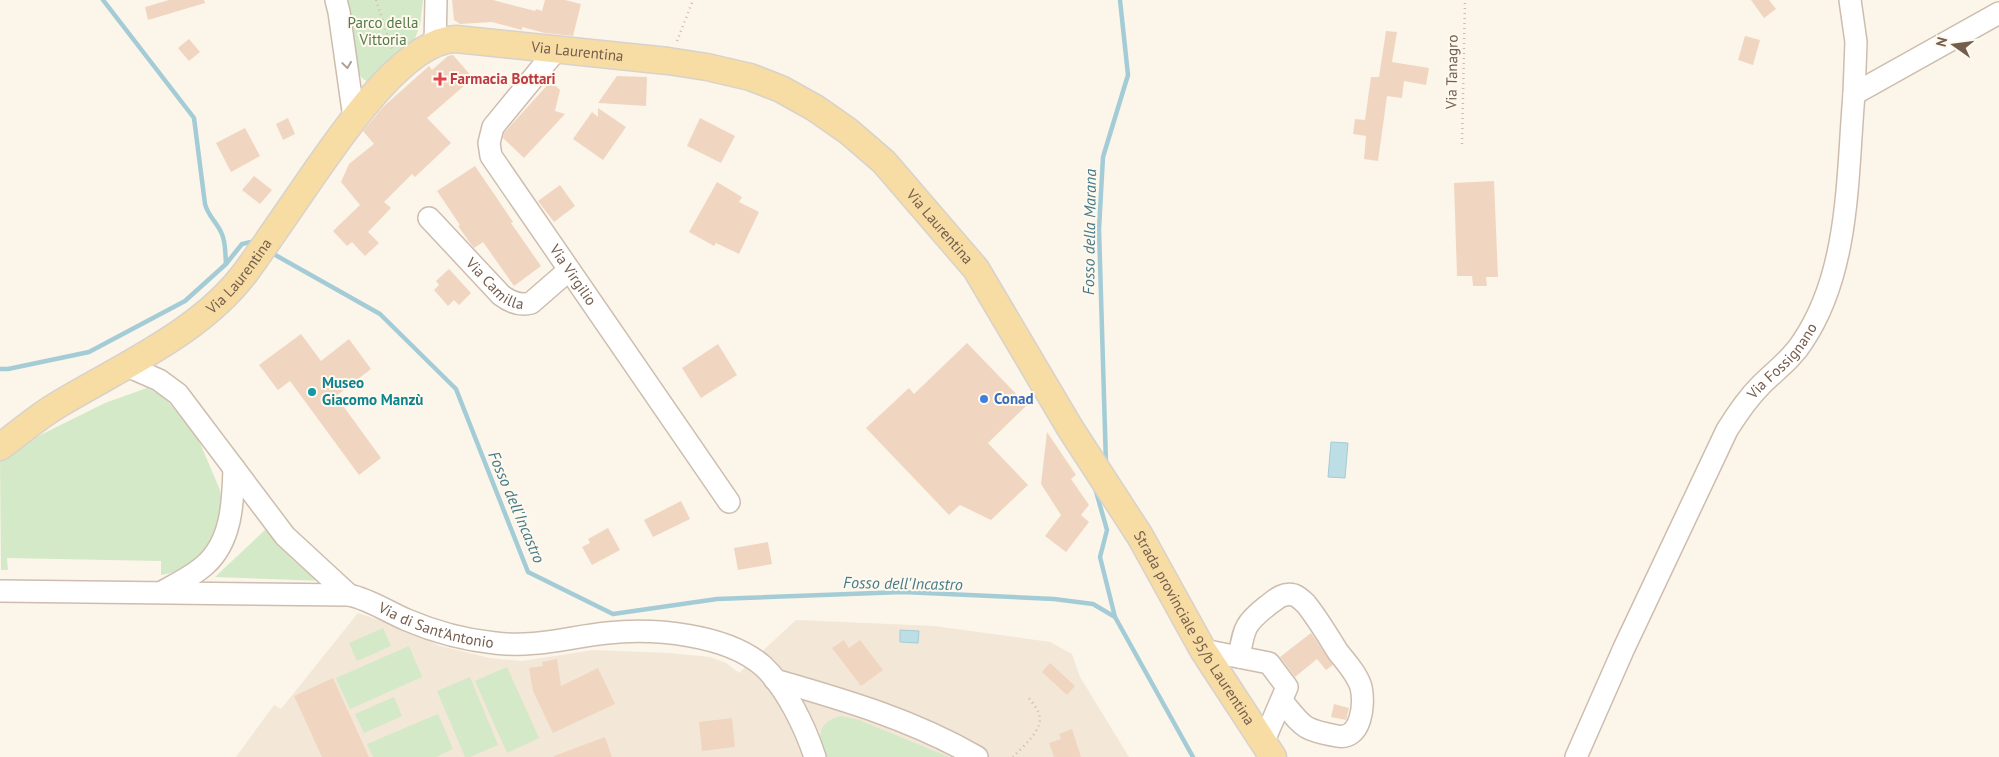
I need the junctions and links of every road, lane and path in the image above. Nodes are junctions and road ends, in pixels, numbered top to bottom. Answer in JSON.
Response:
{"nodes":[{"id":1,"x":336,"y":0,"type":"edge"},
{"id":2,"x":376,"y":0,"type":"edge"},
{"id":3,"x":436,"y":0,"type":"edge"},
{"id":4,"x":694,"y":0,"type":"edge"},
{"id":5,"x":1465,"y":0,"type":"edge"},
{"id":6,"x":1850,"y":0,"type":"edge"},
{"id":7,"x":1999,"y":13,"type":"edge"},
{"id":8,"x":435,"y":45,"type":"junction"},
{"id":9,"x":557,"y":50,"type":"junction"},
{"id":10,"x":668,"y":61,"type":"junction"},
{"id":11,"x":398,"y":70,"type":"junction"},
{"id":12,"x":1854,"y":94,"type":"junction"},
{"id":13,"x":354,"y":118,"type":"junction"},
{"id":14,"x":1462,"y":144,"type":"dead end"},
{"id":15,"x":429,"y":218,"type":"dead end"},
{"id":16,"x":568,"y":270,"type":"junction"},
{"id":17,"x":127,"y":366,"type":"junction"},
{"id":18,"x":0,"y":447,"type":"edge"},
{"id":19,"x":234,"y":468,"type":"junction"},
{"id":20,"x":1116,"y":499,"type":"joint"},
{"id":21,"x":729,"y":502,"type":"dead end"},
{"id":22,"x":5,"y":587,"type":"edge"},
{"id":23,"x":161,"y":593,"type":"junction"},
{"id":24,"x":348,"y":595,"type":"junction"},
{"id":25,"x":1203,"y":650,"type":"junction"},
{"id":26,"x":1239,"y":657,"type":"junction"},
{"id":27,"x":775,"y":680,"type":"junction"},
{"id":28,"x":1028,"y":697,"type":"dead end"},
{"id":29,"x":1282,"y":701,"type":"junction"},
{"id":30,"x":1268,"y":750,"type":"edge"},
{"id":31,"x":815,"y":757,"type":"edge"},
{"id":32,"x":976,"y":757,"type":"edge"},
{"id":33,"x":1014,"y":757,"type":"edge"},
{"id":34,"x":1576,"y":757,"type":"edge"}],
"edges":[{"from":1,"to":13,"type":"street","one_way":true},
{"from":2,"to":11,"type":"path"},
{"from":3,"to":8,"type":"street"},
{"from":4,"to":10,"type":"path"},
{"from":5,"to":14,"type":"path","name":"Via Tanagro"},
{"from":6,"to":12,"type":"street","name":"Via Fossignano"},
{"from":7,"to":12,"type":"street"},
{"from":8,"to":9,"type":"main road","name":"Via Laurentina"},
{"from":8,"to":11,"type":"main road","name":"Via Laurentina"},
{"from":9,"to":10,"type":"main road","name":"Via Laurentina"},
{"from":9,"to":16,"type":"street","name":"Via Virgilio"},
{"from":10,"to":20,"type":"main road","name":"Via Laurentina"},
{"from":11,"to":13,"type":"main road","name":"Via Laurentina"},
{"from":12,"to":34,"type":"street","name":"Via Fossignano"},
{"from":13,"to":17,"type":"main road","name":"Via Laurentina"},
{"from":15,"to":16,"type":"street","name":"Via Camilla"},
{"from":16,"to":21,"type":"street","name":"Via Virgilio"},
{"from":17,"to":18,"type":"main road","name":"Via Laurentina"},
{"from":17,"to":19,"type":"street"},
{"from":19,"to":23,"type":"street"},
{"from":19,"to":24,"type":"street"},
{"from":20,"to":25,"type":"main road","name":"Strada provinciale 95/b Laurentina"},
{"from":22,"to":23,"type":"street","name":"Via di Sant'Antonio"},
{"from":23,"to":24,"type":"street","name":"Via di Sant'Antonio"},
{"from":24,"to":27,"type":"street","name":"Via di Sant'Antonio"},
{"from":25,"to":26,"type":"street"},
{"from":25,"to":30,"type":"main road","name":"Strada provinciale 95/b Laurentina"},
{"from":26,"to":29,"type":"street"},
{"from":26,"to":29,"type":"street"},
{"from":27,"to":31,"type":"street","name":"Via di Sant'Antonio"},
{"from":27,"to":32,"type":"street"},
{"from":28,"to":33,"type":"path"},
{"from":29,"to":30,"type":"street"}]}
